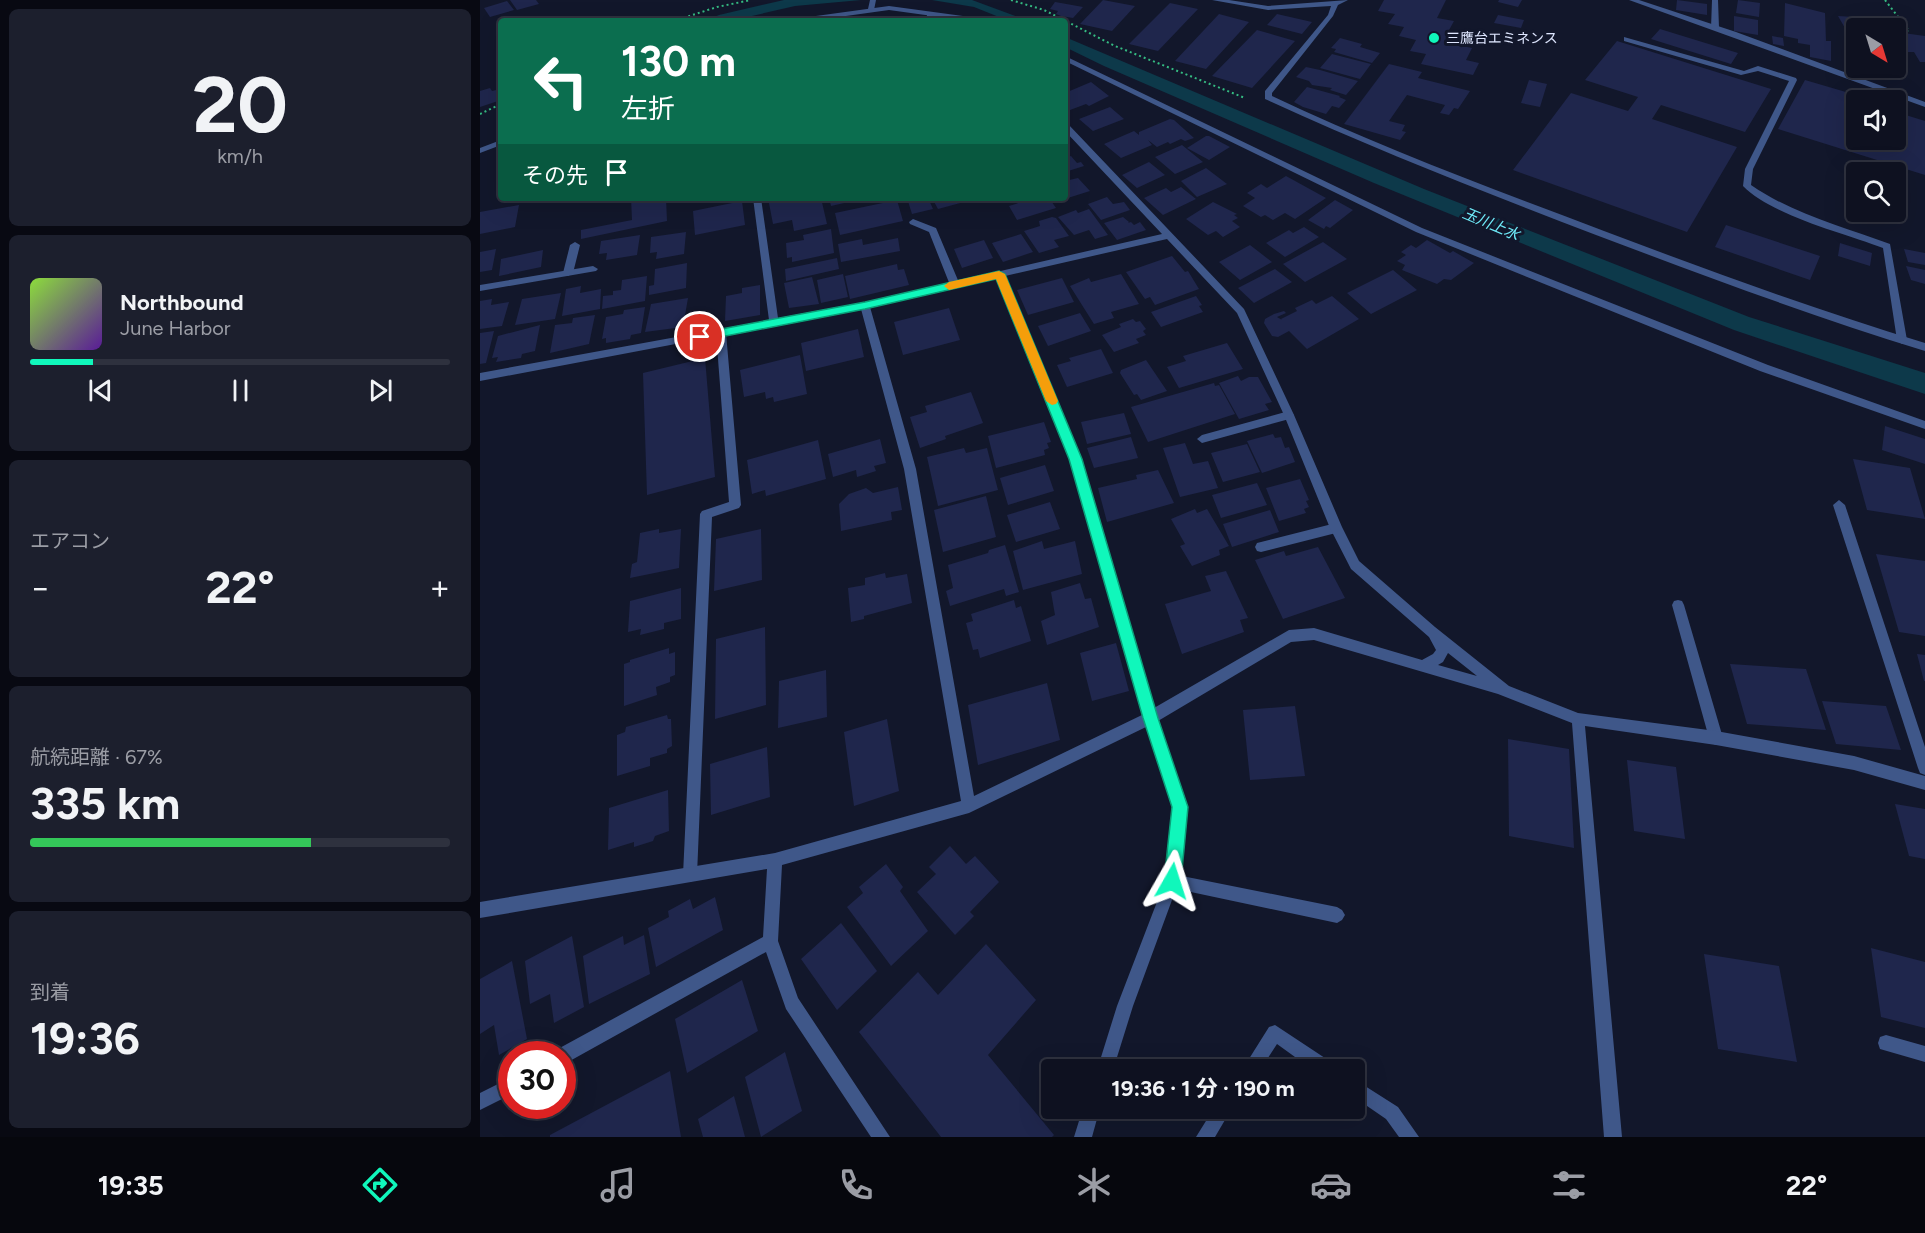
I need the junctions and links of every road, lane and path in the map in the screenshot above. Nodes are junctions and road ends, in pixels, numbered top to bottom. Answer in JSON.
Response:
{"nodes":[{"id":1,"x":751,"y":0,"type":"edge"},
{"id":2,"x":1215,"y":0,"type":"edge"},
{"id":3,"x":1345,"y":0,"type":"edge"},
{"id":4,"x":1632,"y":0,"type":"edge"},
{"id":5,"x":1715,"y":0,"type":"edge"},
{"id":6,"x":1885,"y":0,"type":"edge"},
{"id":7,"x":872,"y":3,"type":"edge"},
{"id":8,"x":1263,"y":3,"type":"edge"},
{"id":9,"x":1335,"y":4,"type":"junction"},
{"id":10,"x":928,"y":15,"type":"junction"},
{"id":11,"x":683,"y":18,"type":"edge"},
{"id":12,"x":807,"y":18,"type":"edge"},
{"id":13,"x":932,"y":18,"type":"edge"},
{"id":14,"x":956,"y":18,"type":"edge"},
{"id":15,"x":1899,"y":18,"type":"edge"},
{"id":16,"x":1715,"y":28,"type":"junction"},
{"id":17,"x":1627,"y":39,"type":"dead end"},
{"id":18,"x":1068,"y":59,"type":"edge"},
{"id":19,"x":498,"y":105,"type":"edge"},
{"id":20,"x":1925,"y":105,"type":"edge"},
{"id":21,"x":480,"y":114,"type":"edge"},
{"id":22,"x":1068,"y":129,"type":"edge"},
{"id":23,"x":498,"y":143,"type":"edge"},
{"id":24,"x":480,"y":151,"type":"edge"},
{"id":25,"x":757,"y":201,"type":"edge"},
{"id":26,"x":913,"y":222,"type":"dead end"},
{"id":27,"x":1170,"y":235,"type":"junction"},
{"id":28,"x":575,"y":244,"type":"dead end"},
{"id":29,"x":592,"y":269,"type":"dead end"},
{"id":30,"x":568,"y":273,"type":"junction"},
{"id":31,"x":999,"y":274,"type":"junction"},
{"id":32,"x":955,"y":285,"type":"junction"},
{"id":33,"x":480,"y":288,"type":"edge"},
{"id":34,"x":865,"y":305,"type":"junction"},
{"id":35,"x":774,"y":324,"type":"junction"},
{"id":36,"x":721,"y":333,"type":"junction"},
{"id":37,"x":1902,"y":340,"type":"junction"},
{"id":38,"x":1925,"y":348,"type":"edge"},
{"id":39,"x":480,"y":377,"type":"edge"},
{"id":40,"x":1289,"y":416,"type":"junction"},
{"id":41,"x":1925,"y":425,"type":"edge"},
{"id":42,"x":1203,"y":439,"type":"dead end"},
{"id":43,"x":1839,"y":505,"type":"dead end"},
{"id":44,"x":1336,"y":528,"type":"junction"},
{"id":45,"x":1261,"y":547,"type":"dead end"},
{"id":46,"x":1678,"y":605,"type":"dead end"},
{"id":47,"x":1431,"y":632,"type":"junction"},
{"id":48,"x":1423,"y":666,"type":"junction"},
{"id":49,"x":1504,"y":690,"type":"junction"},
{"id":50,"x":1150,"y":718,"type":"junction"},
{"id":51,"x":1578,"y":719,"type":"junction"},
{"id":52,"x":1716,"y":738,"type":"junction"},
{"id":53,"x":1925,"y":768,"type":"edge"},
{"id":54,"x":1925,"y":783,"type":"edge"},
{"id":55,"x":969,"y":806,"type":"junction"},
{"id":56,"x":775,"y":860,"type":"junction"},
{"id":57,"x":690,"y":875,"type":"junction"},
{"id":58,"x":1172,"y":881,"type":"junction"},
{"id":59,"x":480,"y":910,"type":"edge"},
{"id":60,"x":1337,"y":915,"type":"dead end"},
{"id":61,"x":770,"y":941,"type":"junction"},
{"id":62,"x":1886,"y":1043,"type":"dead end"},
{"id":63,"x":576,"y":1048,"type":"edge"},
{"id":64,"x":1925,"y":1054,"type":"edge"},
{"id":65,"x":1108,"y":1059,"type":"edge"},
{"id":66,"x":1257,"y":1059,"type":"edge"},
{"id":67,"x":1312,"y":1059,"type":"edge"},
{"id":68,"x":498,"y":1092,"type":"edge"},
{"id":69,"x":1365,"y":1095,"type":"edge"},
{"id":70,"x":480,"y":1102,"type":"edge"},
{"id":71,"x":1089,"y":1119,"type":"edge"},
{"id":72,"x":1217,"y":1119,"type":"edge"},
{"id":73,"x":881,"y":1137,"type":"edge"},
{"id":74,"x":1083,"y":1137,"type":"edge"},
{"id":75,"x":1205,"y":1137,"type":"edge"},
{"id":76,"x":1410,"y":1137,"type":"edge"},
{"id":77,"x":1612,"y":1137,"type":"edge"}],
"edges":[{"from":1,"to":11,"type":"path"},
{"from":2,"to":8,"type":"street"},
{"from":3,"to":9,"type":"street"},
{"from":4,"to":16,"type":"street"},
{"from":5,"to":16,"type":"street"},
{"from":6,"to":15,"type":"path"},
{"from":7,"to":10,"type":"street"},
{"from":7,"to":12,"type":"street"},
{"from":8,"to":9,"type":"street"},
{"from":9,"to":37,"type":"street"},
{"from":10,"to":13,"type":"street"},
{"from":10,"to":14,"type":"street"},
{"from":16,"to":20,"type":"street"},
{"from":17,"to":37,"type":"street"},
{"from":18,"to":41,"type":"street"},
{"from":19,"to":21,"type":"path"},
{"from":22,"to":27,"type":"street"},
{"from":23,"to":24,"type":"street"},
{"from":25,"to":35,"type":"street"},
{"from":26,"to":32,"type":"street"},
{"from":27,"to":31,"type":"street"},
{"from":27,"to":40,"type":"street"},
{"from":28,"to":30,"type":"street"},
{"from":29,"to":30,"type":"street"},
{"from":30,"to":33,"type":"street"},
{"from":31,"to":32,"type":"street"},
{"from":31,"to":50,"type":"street"},
{"from":32,"to":34,"type":"street"},
{"from":34,"to":35,"type":"street"},
{"from":34,"to":55,"type":"street"},
{"from":35,"to":36,"type":"street"},
{"from":36,"to":39,"type":"street"},
{"from":36,"to":57,"type":"street"},
{"from":37,"to":38,"type":"street"},
{"from":40,"to":42,"type":"street"},
{"from":40,"to":44,"type":"street"},
{"from":43,"to":53,"type":"street"},
{"from":44,"to":45,"type":"street"},
{"from":44,"to":47,"type":"street"},
{"from":46,"to":52,"type":"street"},
{"from":47,"to":48,"type":"street"},
{"from":47,"to":49,"type":"street"},
{"from":48,"to":49,"type":"street"},
{"from":48,"to":50,"type":"street"},
{"from":49,"to":51,"type":"street"},
{"from":50,"to":55,"type":"street"},
{"from":50,"to":58,"type":"street"},
{"from":51,"to":52,"type":"street"},
{"from":51,"to":77,"type":"street"},
{"from":52,"to":54,"type":"street"},
{"from":55,"to":56,"type":"street"},
{"from":56,"to":57,"type":"street"},
{"from":56,"to":61,"type":"street"},
{"from":57,"to":59,"type":"street"},
{"from":58,"to":60,"type":"street"},
{"from":58,"to":65,"type":"street"},
{"from":61,"to":63,"type":"street"},
{"from":61,"to":73,"type":"street"},
{"from":62,"to":64,"type":"street"},
{"from":66,"to":67,"type":"street"},
{"from":68,"to":70,"type":"street"},
{"from":69,"to":76,"type":"street"},
{"from":71,"to":74,"type":"street"},
{"from":72,"to":75,"type":"street"}]}
